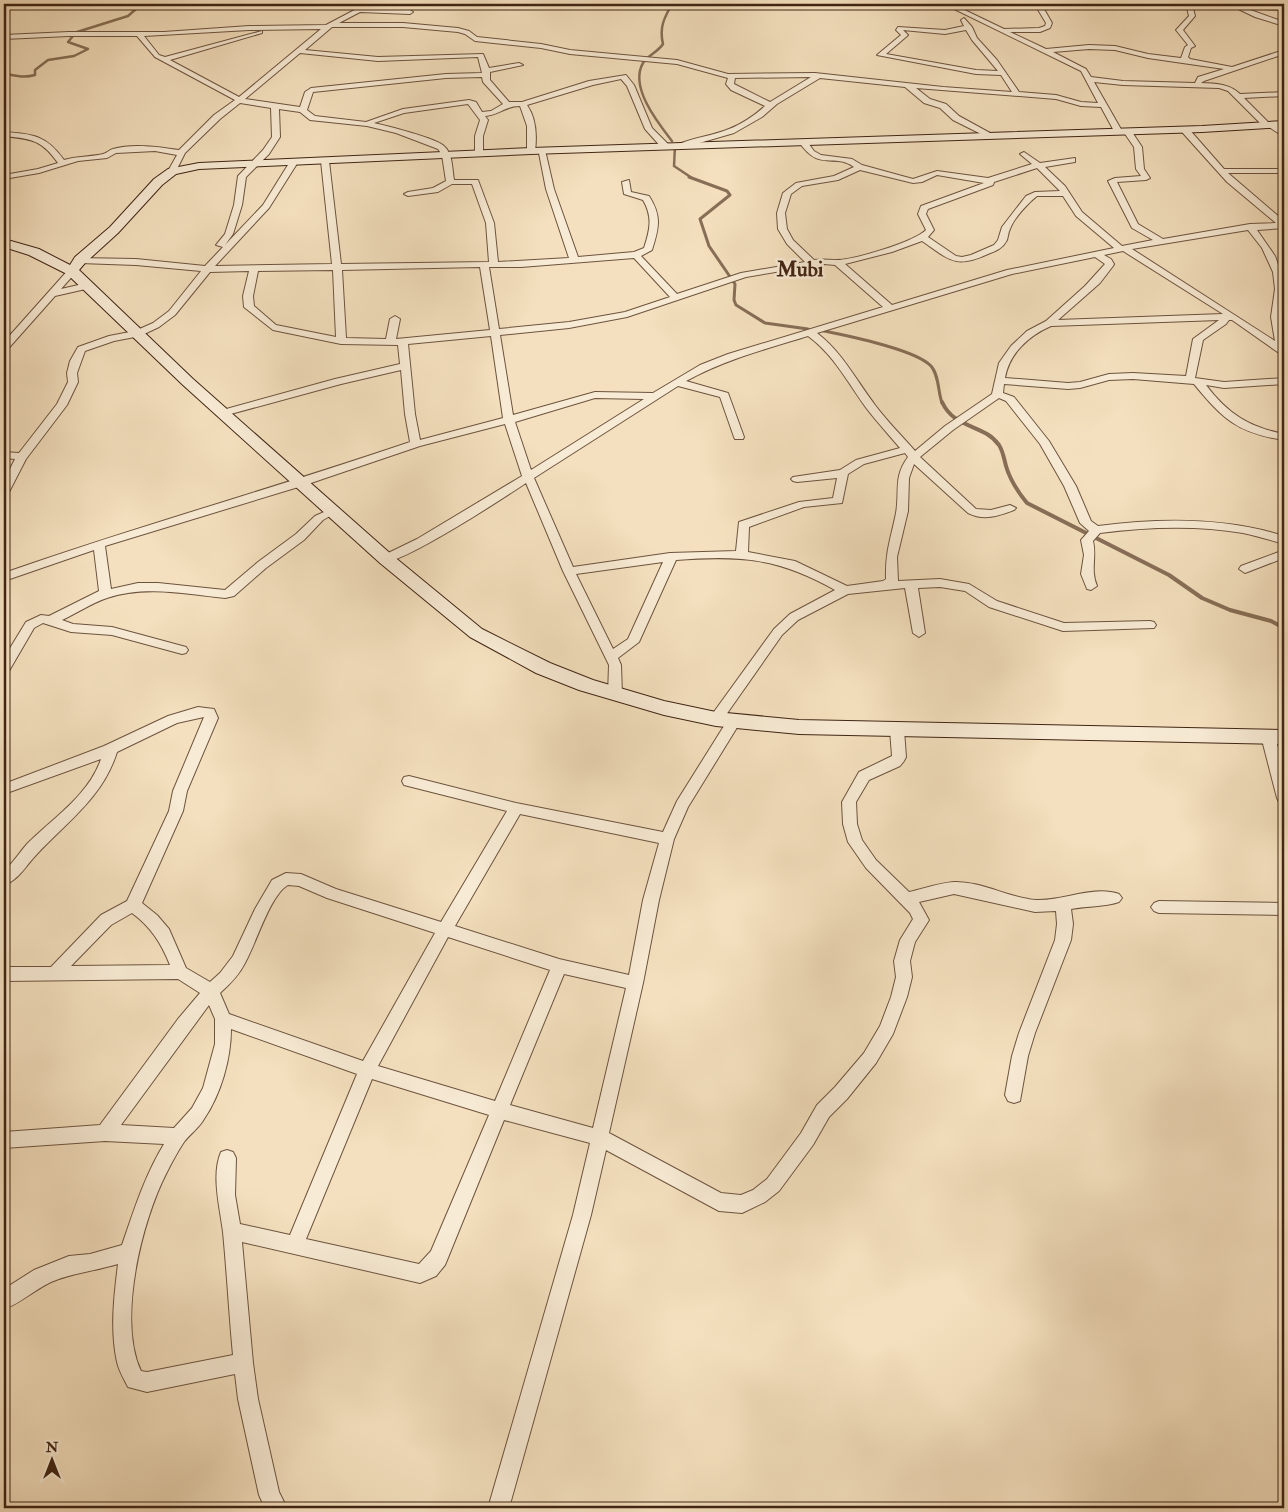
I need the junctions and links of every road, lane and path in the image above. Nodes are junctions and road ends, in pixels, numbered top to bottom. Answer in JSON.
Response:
{"nodes":[{"id":1,"x":370,"y":4,"type":"edge"},
{"id":2,"x":411,"y":4,"type":"edge"},
{"id":3,"x":947,"y":4,"type":"edge"},
{"id":4,"x":1055,"y":4,"type":"edge"},
{"id":5,"x":1189,"y":4,"type":"edge"},
{"id":6,"x":1233,"y":5,"type":"edge"},
{"id":7,"x":1284,"y":8,"type":"edge"},
{"id":8,"x":958,"y":9,"type":"junction"},
{"id":9,"x":360,"y":10,"type":"junction"},
{"id":10,"x":410,"y":12,"type":"junction"},
{"id":11,"x":1284,"y":24,"type":"edge"},
{"id":12,"x":403,"y":25,"type":"junction"},
{"id":13,"x":329,"y":26,"type":"junction"},
{"id":14,"x":969,"y":27,"type":"junction"},
{"id":15,"x":264,"y":28,"type":"junction"},
{"id":16,"x":1004,"y":30,"type":"junction"},
{"id":17,"x":140,"y":35,"type":"junction"},
{"id":18,"x":4,"y":36,"type":"edge"},
{"id":19,"x":1044,"y":50,"type":"junction"},
{"id":20,"x":297,"y":51,"type":"junction"},
{"id":21,"x":1284,"y":52,"type":"edge"},
{"id":22,"x":164,"y":60,"type":"junction"},
{"id":23,"x":1188,"y":60,"type":"junction"},
{"id":24,"x":519,"y":65,"type":"dead end"},
{"id":25,"x":1234,"y":68,"type":"junction"},
{"id":26,"x":485,"y":73,"type":"junction"},
{"id":27,"x":1002,"y":73,"type":"junction"},
{"id":28,"x":732,"y":76,"type":"junction"},
{"id":29,"x":818,"y":76,"type":"junction"},
{"id":30,"x":1090,"y":79,"type":"junction"},
{"id":31,"x":906,"y":84,"type":"junction"},
{"id":32,"x":1196,"y":84,"type":"junction"},
{"id":33,"x":1017,"y":94,"type":"junction"},
{"id":34,"x":1284,"y":94,"type":"edge"},
{"id":35,"x":1238,"y":96,"type":"junction"},
{"id":36,"x":239,"y":99,"type":"junction"},
{"id":37,"x":508,"y":104,"type":"junction"},
{"id":38,"x":522,"y":104,"type":"junction"},
{"id":39,"x":770,"y":105,"type":"junction"},
{"id":40,"x":1102,"y":105,"type":"junction"},
{"id":41,"x":275,"y":106,"type":"junction"},
{"id":42,"x":302,"y":110,"type":"junction"},
{"id":43,"x":479,"y":114,"type":"junction"},
{"id":44,"x":367,"y":124,"type":"junction"},
{"id":45,"x":1284,"y":124,"type":"edge"},
{"id":46,"x":1269,"y":125,"type":"junction"},
{"id":47,"x":1185,"y":130,"type":"junction"},
{"id":48,"x":1123,"y":131,"type":"junction"},
{"id":49,"x":4,"y":134,"type":"edge"},
{"id":50,"x":987,"y":135,"type":"junction"},
{"id":51,"x":1284,"y":136,"type":"edge"},
{"id":52,"x":803,"y":142,"type":"junction"},
{"id":53,"x":666,"y":146,"type":"junction"},
{"id":54,"x":682,"y":146,"type":"junction"},
{"id":55,"x":536,"y":151,"type":"junction"},
{"id":56,"x":181,"y":153,"type":"junction"},
{"id":57,"x":479,"y":153,"type":"junction"},
{"id":58,"x":1024,"y":154,"type":"dead end"},
{"id":59,"x":446,"y":155,"type":"junction"},
{"id":60,"x":1072,"y":160,"type":"dead end"},
{"id":61,"x":325,"y":161,"type":"junction"},
{"id":62,"x":294,"y":162,"type":"junction"},
{"id":63,"x":62,"y":163,"type":"junction"},
{"id":64,"x":254,"y":164,"type":"junction"},
{"id":65,"x":1038,"y":165,"type":"junction"},
{"id":66,"x":859,"y":167,"type":"junction"},
{"id":67,"x":172,"y":171,"type":"junction"},
{"id":68,"x":1222,"y":171,"type":"junction"},
{"id":69,"x":1284,"y":171,"type":"edge"},
{"id":70,"x":4,"y":177,"type":"edge"},
{"id":71,"x":989,"y":181,"type":"junction"},
{"id":72,"x":450,"y":182,"type":"junction"},
{"id":73,"x":626,"y":182,"type":"dead end"},
{"id":74,"x":1064,"y":193,"type":"junction"},
{"id":75,"x":408,"y":194,"type":"dead end"},
{"id":76,"x":252,"y":206,"type":"junction"},
{"id":77,"x":1284,"y":225,"type":"edge"},
{"id":78,"x":1250,"y":228,"type":"junction"},
{"id":79,"x":924,"y":238,"type":"junction"},
{"id":80,"x":1162,"y":242,"type":"junction"},
{"id":81,"x":4,"y":243,"type":"edge"},
{"id":82,"x":1122,"y":249,"type":"junction"},
{"id":83,"x":212,"y":254,"type":"dead end"},
{"id":84,"x":636,"y":254,"type":"junction"},
{"id":85,"x":1096,"y":254,"type":"junction"},
{"id":86,"x":574,"y":259,"type":"junction"},
{"id":87,"x":812,"y":263,"type":"junction"},
{"id":88,"x":838,"y":263,"type":"junction"},
{"id":89,"x":489,"y":264,"type":"junction"},
{"id":90,"x":76,"y":266,"type":"junction"},
{"id":91,"x":337,"y":267,"type":"junction"},
{"id":92,"x":254,"y":268,"type":"junction"},
{"id":93,"x":207,"y":269,"type":"junction"},
{"id":94,"x":87,"y":286,"type":"junction"},
{"id":95,"x":52,"y":294,"type":"junction"},
{"id":96,"x":676,"y":298,"type":"junction"},
{"id":97,"x":890,"y":308,"type":"junction"},
{"id":98,"x":1229,"y":318,"type":"junction"},
{"id":99,"x":395,"y":319,"type":"dead end"},
{"id":100,"x":1049,"y":324,"type":"junction"},
{"id":101,"x":494,"y":332,"type":"junction"},
{"id":102,"x":810,"y":333,"type":"junction"},
{"id":103,"x":138,"y":334,"type":"junction"},
{"id":104,"x":341,"y":341,"type":"junction"},
{"id":105,"x":390,"y":341,"type":"junction"},
{"id":106,"x":403,"y":342,"type":"junction"},
{"id":107,"x":4,"y":348,"type":"edge"},
{"id":108,"x":1283,"y":352,"type":"edge"},
{"id":109,"x":405,"y":366,"type":"junction"},
{"id":110,"x":1000,"y":381,"type":"junction"},
{"id":111,"x":1194,"y":381,"type":"junction"},
{"id":112,"x":1284,"y":381,"type":"edge"},
{"id":113,"x":677,"y":382,"type":"junction"},
{"id":114,"x":997,"y":394,"type":"junction"},
{"id":115,"x":657,"y":396,"type":"junction"},
{"id":116,"x":223,"y":413,"type":"junction"},
{"id":117,"x":509,"y":420,"type":"junction"},
{"id":118,"x":739,"y":437,"type":"dead end"},
{"id":119,"x":1284,"y":437,"type":"edge"},
{"id":120,"x":416,"y":444,"type":"junction"},
{"id":121,"x":911,"y":453,"type":"junction"},
{"id":122,"x":4,"y":455,"type":"edge"},
{"id":123,"x":20,"y":458,"type":"junction"},
{"id":124,"x":844,"y":472,"type":"junction"},
{"id":125,"x":528,"y":476,"type":"junction"},
{"id":126,"x":797,"y":479,"type":"dead end"},
{"id":127,"x":302,"y":483,"type":"junction"},
{"id":128,"x":4,"y":492,"type":"edge"},
{"id":129,"x":1010,"y":508,"type":"dead end"},
{"id":130,"x":333,"y":511,"type":"junction"},
{"id":131,"x":1093,"y":534,"type":"junction"},
{"id":132,"x":1284,"y":540,"type":"edge"},
{"id":133,"x":99,"y":544,"type":"junction"},
{"id":134,"x":742,"y":554,"type":"junction"},
{"id":135,"x":1284,"y":554,"type":"edge"},
{"id":136,"x":671,"y":558,"type":"junction"},
{"id":137,"x":386,"y":559,"type":"junction"},
{"id":138,"x":1245,"y":570,"type":"dead end"},
{"id":139,"x":569,"y":571,"type":"junction"},
{"id":140,"x":4,"y":577,"type":"edge"},
{"id":141,"x":886,"y":585,"type":"junction"},
{"id":142,"x":911,"y":585,"type":"junction"},
{"id":143,"x":1091,"y":586,"type":"dead end"},
{"id":144,"x":845,"y":590,"type":"junction"},
{"id":145,"x":104,"y":595,"type":"junction"},
{"id":146,"x":52,"y":620,"type":"junction"},
{"id":147,"x":1150,"y":625,"type":"dead end"},
{"id":148,"x":919,"y":633,"type":"dead end"},
{"id":149,"x":182,"y":650,"type":"dead end"},
{"id":150,"x":611,"y":656,"type":"junction"},
{"id":151,"x":4,"y":668,"type":"edge"},
{"id":152,"x":616,"y":695,"type":"junction"},
{"id":153,"x":725,"y":720,"type":"junction"},
{"id":154,"x":897,"y":730,"type":"junction"},
{"id":155,"x":1276,"y":736,"type":"edge"},
{"id":156,"x":111,"y":749,"type":"junction"},
{"id":157,"x":409,"y":781,"type":"dead end"},
{"id":158,"x":4,"y":790,"type":"edge"},
{"id":159,"x":1284,"y":798,"type":"edge"},
{"id":160,"x":516,"y":808,"type":"junction"},
{"id":161,"x":667,"y":839,"type":"junction"},
{"id":162,"x":4,"y":879,"type":"edge"},
{"id":163,"x":1114,"y":898,"type":"dead end"},
{"id":164,"x":905,"y":899,"type":"junction"},
{"id":165,"x":1063,"y":904,"type":"junction"},
{"id":166,"x":133,"y":905,"type":"junction"},
{"id":167,"x":1159,"y":907,"type":"dead end"},
{"id":168,"x":1284,"y":909,"type":"edge"},
{"id":169,"x":444,"y":931,"type":"junction"},
{"id":170,"x":559,"y":966,"type":"junction"},
{"id":171,"x":180,"y":972,"type":"junction"},
{"id":172,"x":55,"y":973,"type":"junction"},
{"id":173,"x":4,"y":974,"type":"edge"},
{"id":174,"x":635,"y":983,"type":"junction"},
{"id":175,"x":211,"y":991,"type":"junction"},
{"id":176,"x":223,"y":1019,"type":"junction"},
{"id":177,"x":367,"y":1070,"type":"junction"},
{"id":178,"x":1014,"y":1095,"type":"dead end"},
{"id":179,"x":498,"y":1110,"type":"junction"},
{"id":180,"x":105,"y":1133,"type":"junction"},
{"id":181,"x":178,"y":1136,"type":"junction"},
{"id":182,"x":600,"y":1138,"type":"junction"},
{"id":183,"x":4,"y":1140,"type":"edge"},
{"id":184,"x":227,"y":1158,"type":"dead end"},
{"id":185,"x":232,"y":1231,"type":"junction"},
{"id":186,"x":295,"y":1244,"type":"junction"},
{"id":187,"x":129,"y":1252,"type":"junction"},
{"id":188,"x":4,"y":1300,"type":"edge"},
{"id":189,"x":243,"y":1363,"type":"junction"},
{"id":190,"x":276,"y":1508,"type":"edge"},
{"id":191,"x":499,"y":1508,"type":"edge"}],
"edges":[{"from":1,"to":9,"type":"street"},
{"from":2,"to":10,"type":"street"},
{"from":3,"to":8,"type":"street"},
{"from":4,"to":16,"type":"street"},
{"from":5,"to":23,"type":"street"},
{"from":6,"to":7,"type":"street"},
{"from":6,"to":11,"type":"street"},
{"from":8,"to":14,"type":"street"},
{"from":8,"to":16,"type":"street"},
{"from":9,"to":10,"type":"street"},
{"from":9,"to":13,"type":"street"},
{"from":10,"to":12,"type":"street"},
{"from":12,"to":13,"type":"street"},
{"from":12,"to":28,"type":"street"},
{"from":13,"to":15,"type":"street"},
{"from":13,"to":20,"type":"street"},
{"from":14,"to":27,"type":"street"},
{"from":14,"to":27,"type":"street"},
{"from":15,"to":17,"type":"street"},
{"from":15,"to":22,"type":"street"},
{"from":16,"to":19,"type":"street"},
{"from":17,"to":18,"type":"street"},
{"from":17,"to":22,"type":"street"},
{"from":19,"to":23,"type":"street"},
{"from":19,"to":30,"type":"street"},
{"from":20,"to":26,"type":"street"},
{"from":20,"to":36,"type":"street"},
{"from":21,"to":25,"type":"street"},
{"from":22,"to":36,"type":"street"},
{"from":23,"to":25,"type":"street"},
{"from":24,"to":26,"type":"street"},
{"from":25,"to":32,"type":"street"},
{"from":26,"to":37,"type":"street"},
{"from":26,"to":42,"type":"street"},
{"from":27,"to":33,"type":"street"},
{"from":28,"to":29,"type":"street"},
{"from":28,"to":39,"type":"street"},
{"from":29,"to":31,"type":"street"},
{"from":29,"to":39,"type":"street"},
{"from":30,"to":32,"type":"street"},
{"from":30,"to":40,"type":"street"},
{"from":31,"to":33,"type":"street"},
{"from":31,"to":50,"type":"street"},
{"from":32,"to":35,"type":"street"},
{"from":33,"to":40,"type":"street"},
{"from":34,"to":35,"type":"street"},
{"from":35,"to":46,"type":"street"},
{"from":36,"to":41,"type":"street"},
{"from":36,"to":56,"type":"street"},
{"from":37,"to":38,"type":"street"},
{"from":37,"to":43,"type":"street"},
{"from":38,"to":53,"type":"street"},
{"from":38,"to":55,"type":"street"},
{"from":39,"to":54,"type":"street"},
{"from":40,"to":48,"type":"street"},
{"from":41,"to":42,"type":"street"},
{"from":41,"to":64,"type":"street"},
{"from":42,"to":44,"type":"street"},
{"from":43,"to":44,"type":"street"},
{"from":43,"to":57,"type":"street"},
{"from":44,"to":59,"type":"street"},
{"from":45,"to":46,"type":"street"},
{"from":46,"to":47,"type":"street"},
{"from":46,"to":51,"type":"street"},
{"from":47,"to":48,"type":"street"},
{"from":47,"to":68,"type":"street"},
{"from":48,"to":50,"type":"street"},
{"from":48,"to":80,"type":"street"},
{"from":49,"to":63,"type":"street"},
{"from":50,"to":52,"type":"street"},
{"from":52,"to":54,"type":"street"},
{"from":52,"to":66,"type":"street"},
{"from":53,"to":54,"type":"street"},
{"from":53,"to":55,"type":"street"},
{"from":55,"to":57,"type":"street"},
{"from":55,"to":86,"type":"street"},
{"from":56,"to":63,"type":"street"},
{"from":56,"to":67,"type":"street"},
{"from":57,"to":59,"type":"street"},
{"from":58,"to":65,"type":"street"},
{"from":59,"to":61,"type":"street"},
{"from":59,"to":72,"type":"street"},
{"from":60,"to":65,"type":"street"},
{"from":61,"to":62,"type":"street"},
{"from":61,"to":91,"type":"street"},
{"from":62,"to":64,"type":"street"},
{"from":62,"to":76,"type":"street"},
{"from":63,"to":70,"type":"street"},
{"from":64,"to":67,"type":"street"},
{"from":64,"to":76,"type":"street"},
{"from":65,"to":71,"type":"street"},
{"from":65,"to":74,"type":"street"},
{"from":66,"to":71,"type":"street"},
{"from":66,"to":87,"type":"street"},
{"from":67,"to":90,"type":"street"},
{"from":68,"to":69,"type":"street"},
{"from":68,"to":77,"type":"street"},
{"from":71,"to":79,"type":"street"},
{"from":72,"to":75,"type":"street"},
{"from":72,"to":89,"type":"street"},
{"from":73,"to":84,"type":"street"},
{"from":74,"to":79,"type":"street"},
{"from":74,"to":82,"type":"street"},
{"from":76,"to":83,"type":"street"},
{"from":76,"to":93,"type":"street"},
{"from":77,"to":78,"type":"street"},
{"from":78,"to":80,"type":"street"},
{"from":78,"to":108,"type":"street"},
{"from":79,"to":88,"type":"street"},
{"from":80,"to":82,"type":"street"},
{"from":81,"to":90,"type":"street"},
{"from":82,"to":85,"type":"street"},
{"from":82,"to":98,"type":"street"},
{"from":84,"to":86,"type":"street"},
{"from":84,"to":96,"type":"street"},
{"from":85,"to":97,"type":"street"},
{"from":85,"to":100,"type":"street"},
{"from":86,"to":89,"type":"street"},
{"from":87,"to":88,"type":"street"},
{"from":87,"to":96,"type":"street"},
{"from":88,"to":97,"type":"street"},
{"from":89,"to":91,"type":"street"},
{"from":89,"to":101,"type":"street"},
{"from":90,"to":93,"type":"street"},
{"from":90,"to":94,"type":"street"},
{"from":90,"to":95,"type":"street"},
{"from":91,"to":92,"type":"street"},
{"from":91,"to":104,"type":"street"},
{"from":92,"to":93,"type":"street"},
{"from":92,"to":104,"type":"street"},
{"from":93,"to":103,"type":"street"},
{"from":94,"to":95,"type":"street"},
{"from":94,"to":103,"type":"street"},
{"from":95,"to":107,"type":"street"},
{"from":96,"to":101,"type":"street"},
{"from":97,"to":102,"type":"street"},
{"from":98,"to":100,"type":"street"},
{"from":98,"to":108,"type":"street"},
{"from":98,"to":111,"type":"street"},
{"from":99,"to":105,"type":"street"},
{"from":100,"to":110,"type":"street"},
{"from":101,"to":106,"type":"street"},
{"from":101,"to":117,"type":"street"},
{"from":102,"to":113,"type":"street"},
{"from":102,"to":121,"type":"street"},
{"from":103,"to":116,"type":"street"},
{"from":103,"to":123,"type":"street"},
{"from":104,"to":105,"type":"street"},
{"from":105,"to":106,"type":"street"},
{"from":106,"to":109,"type":"street"},
{"from":109,"to":116,"type":"street"},
{"from":109,"to":120,"type":"street"},
{"from":110,"to":111,"type":"street"},
{"from":110,"to":114,"type":"street"},
{"from":111,"to":112,"type":"street"},
{"from":111,"to":119,"type":"street"},
{"from":113,"to":115,"type":"street"},
{"from":113,"to":118,"type":"street"},
{"from":114,"to":121,"type":"street"},
{"from":114,"to":131,"type":"street"},
{"from":115,"to":117,"type":"street"},
{"from":115,"to":125,"type":"street"},
{"from":116,"to":127,"type":"street"},
{"from":117,"to":120,"type":"street"},
{"from":117,"to":125,"type":"street"},
{"from":120,"to":127,"type":"street"},
{"from":121,"to":124,"type":"street"},
{"from":121,"to":129,"type":"street"},
{"from":121,"to":141,"type":"street"},
{"from":122,"to":123,"type":"street"},
{"from":123,"to":128,"type":"street"},
{"from":124,"to":126,"type":"street"},
{"from":124,"to":134,"type":"street"},
{"from":125,"to":137,"type":"street"},
{"from":125,"to":139,"type":"street"},
{"from":127,"to":130,"type":"street"},
{"from":127,"to":133,"type":"street"},
{"from":130,"to":137,"type":"street"},
{"from":130,"to":145,"type":"street"},
{"from":131,"to":132,"type":"street"},
{"from":131,"to":143,"type":"street"},
{"from":133,"to":140,"type":"street"},
{"from":133,"to":145,"type":"street"},
{"from":134,"to":136,"type":"street"},
{"from":134,"to":144,"type":"street"},
{"from":135,"to":138,"type":"street"},
{"from":136,"to":139,"type":"street"},
{"from":136,"to":150,"type":"street"},
{"from":137,"to":152,"type":"street"},
{"from":139,"to":150,"type":"street"},
{"from":141,"to":142,"type":"street"},
{"from":141,"to":144,"type":"street"},
{"from":142,"to":147,"type":"street"},
{"from":142,"to":148,"type":"street"},
{"from":144,"to":153,"type":"street"},
{"from":145,"to":146,"type":"street"},
{"from":146,"to":149,"type":"street"},
{"from":146,"to":151,"type":"street"},
{"from":150,"to":152,"type":"street"},
{"from":152,"to":153,"type":"street"},
{"from":153,"to":154,"type":"street"},
{"from":153,"to":161,"type":"street"},
{"from":154,"to":155,"type":"street"},
{"from":154,"to":164,"type":"street"},
{"from":155,"to":159,"type":"street"},
{"from":156,"to":158,"type":"street"},
{"from":156,"to":162,"type":"street"},
{"from":156,"to":166,"type":"street"},
{"from":157,"to":160,"type":"street"},
{"from":160,"to":161,"type":"street"},
{"from":160,"to":169,"type":"street"},
{"from":161,"to":174,"type":"street"},
{"from":163,"to":165,"type":"street"},
{"from":164,"to":165,"type":"street"},
{"from":164,"to":182,"type":"street"},
{"from":165,"to":178,"type":"street"},
{"from":166,"to":171,"type":"street"},
{"from":166,"to":172,"type":"street"},
{"from":167,"to":168,"type":"street"},
{"from":169,"to":170,"type":"street"},
{"from":169,"to":175,"type":"street"},
{"from":169,"to":177,"type":"street"},
{"from":170,"to":174,"type":"street"},
{"from":170,"to":179,"type":"street"},
{"from":171,"to":172,"type":"street"},
{"from":171,"to":175,"type":"street"},
{"from":172,"to":173,"type":"street"},
{"from":174,"to":182,"type":"street"},
{"from":175,"to":176,"type":"street"},
{"from":175,"to":180,"type":"street"},
{"from":176,"to":177,"type":"street"},
{"from":176,"to":181,"type":"street"},
{"from":177,"to":179,"type":"street"},
{"from":177,"to":186,"type":"street"},
{"from":179,"to":182,"type":"street"},
{"from":179,"to":186,"type":"street"},
{"from":180,"to":181,"type":"street"},
{"from":180,"to":183,"type":"street"},
{"from":181,"to":187,"type":"street"},
{"from":182,"to":191,"type":"street"},
{"from":184,"to":185,"type":"street"},
{"from":185,"to":186,"type":"street"},
{"from":185,"to":189,"type":"street"},
{"from":187,"to":188,"type":"street"},
{"from":187,"to":189,"type":"street"},
{"from":189,"to":190,"type":"street"}]}
